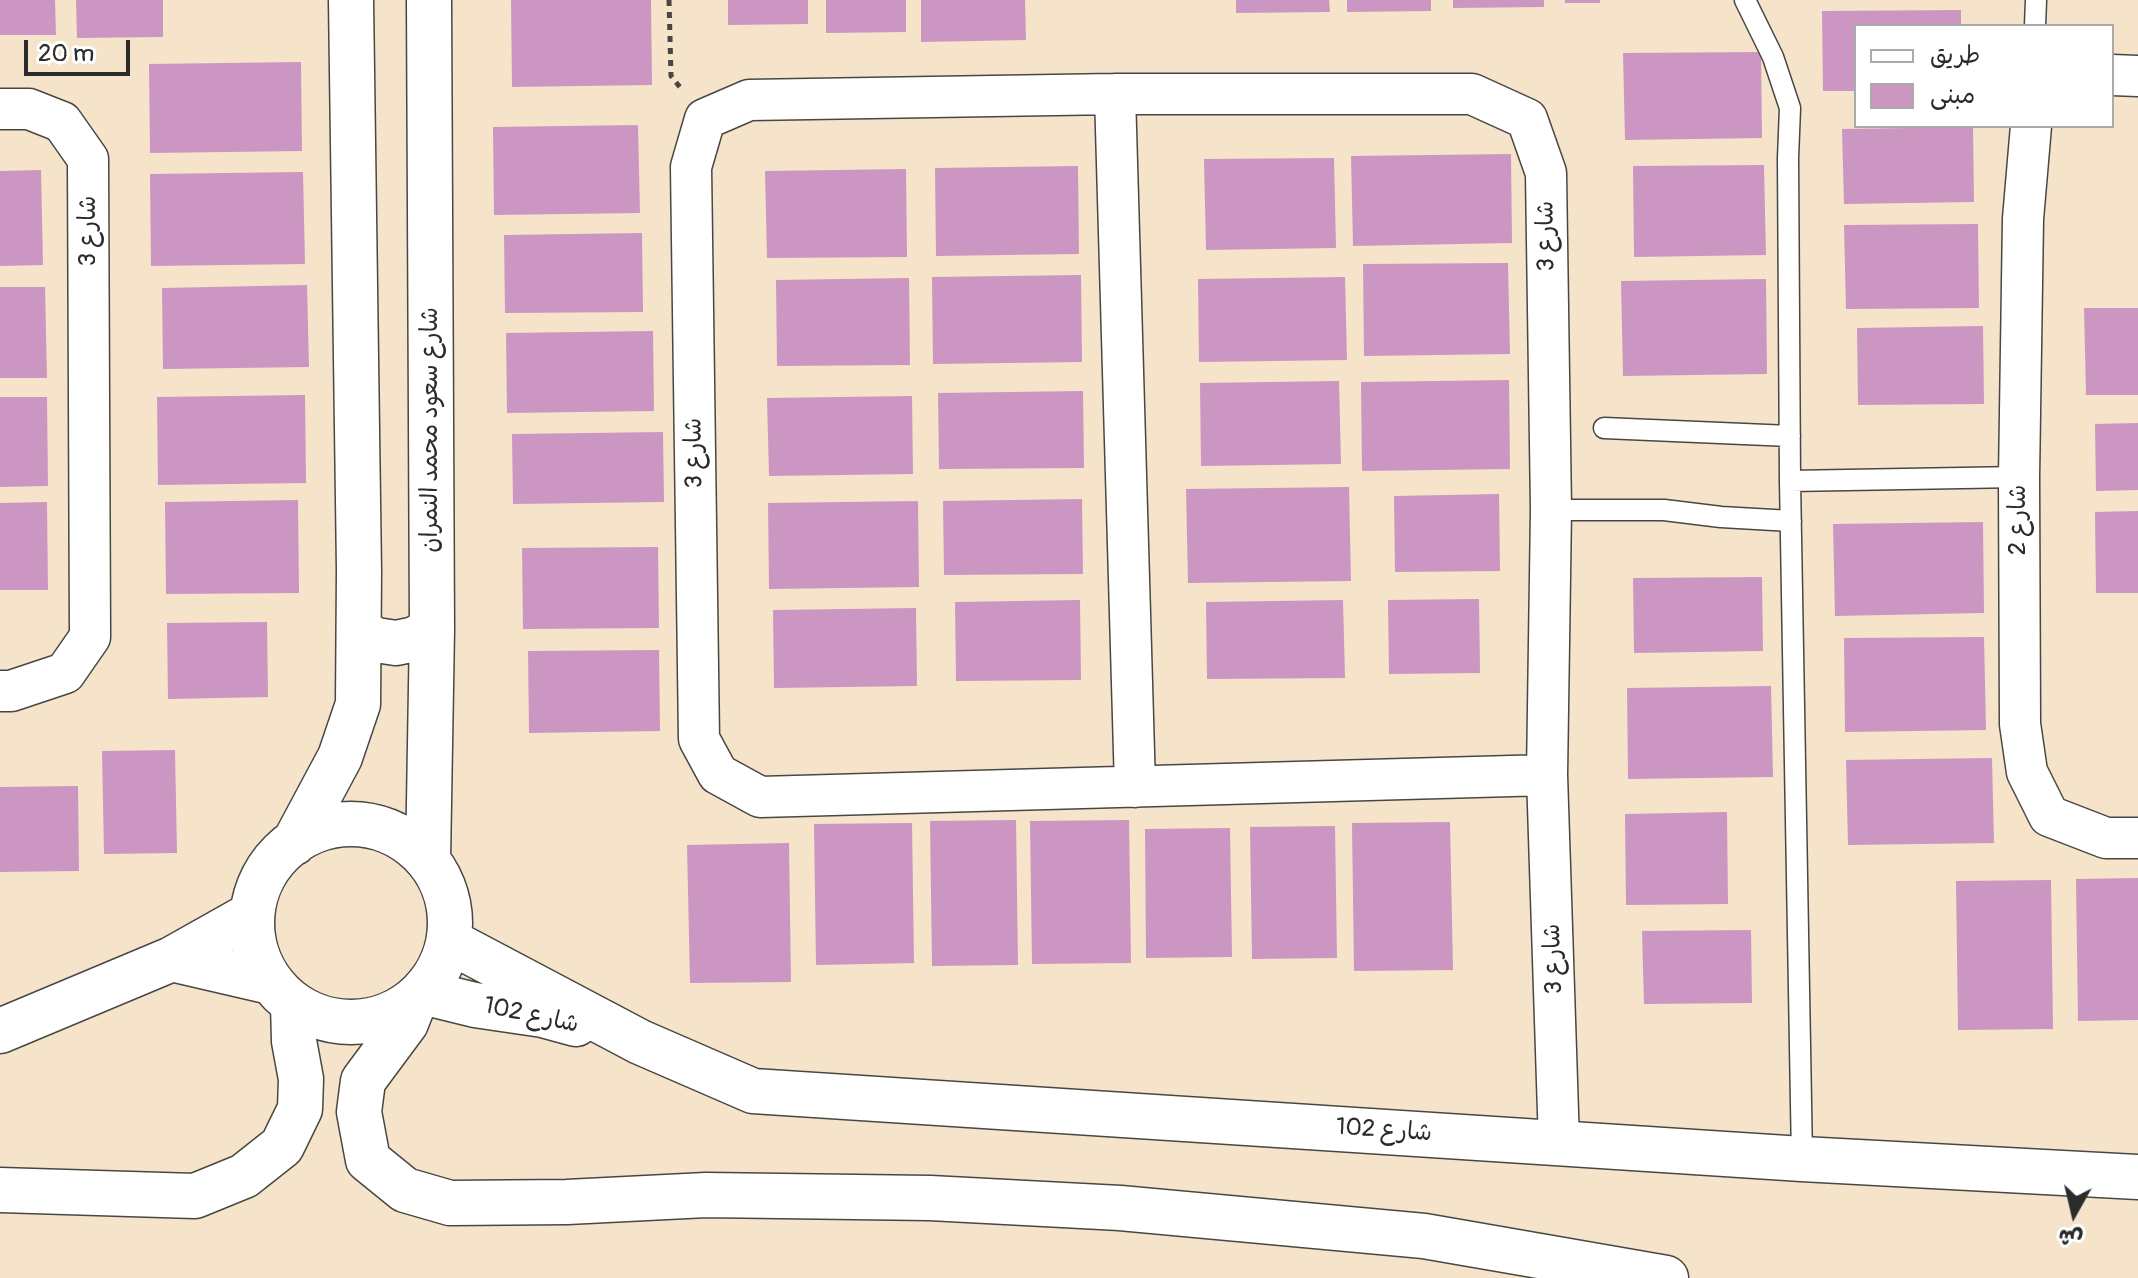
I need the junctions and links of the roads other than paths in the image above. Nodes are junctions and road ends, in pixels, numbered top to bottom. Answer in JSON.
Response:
{"nodes":[{"id":1,"x":351,"y":0,"type":"edge"},
{"id":2,"x":429,"y":0,"type":"edge"},
{"id":3,"x":1745,"y":0,"type":"edge"},
{"id":4,"x":2036,"y":0,"type":"edge"},
{"id":5,"x":2035,"y":24,"type":"edge"},
{"id":6,"x":2114,"y":75,"type":"edge"},
{"id":7,"x":2138,"y":76,"type":"edge"},
{"id":8,"x":1115,"y":94,"type":"junction"},
{"id":9,"x":0,"y":109,"type":"edge"},
{"id":10,"x":2031,"y":128,"type":"edge"},
{"id":11,"x":1604,"y":428,"type":"dead end"},
{"id":12,"x":1790,"y":436,"type":"junction"},
{"id":13,"x":2019,"y":477,"type":"junction"},
{"id":14,"x":1790,"y":481,"type":"junction"},
{"id":15,"x":1551,"y":510,"type":"junction"},
{"id":16,"x":1791,"y":521,"type":"junction"},
{"id":17,"x":432,"y":629,"type":"junction"},
{"id":18,"x":359,"y":631,"type":"junction"},
{"id":19,"x":0,"y":691,"type":"edge"},
{"id":20,"x":1547,"y":775,"type":"junction"},
{"id":21,"x":1135,"y":787,"type":"junction"},
{"id":22,"x":2138,"y":838,"type":"edge"},
{"id":23,"x":294,"y":843,"type":"junction"},
{"id":24,"x":428,"y":860,"type":"junction"},
{"id":25,"x":252,"y":914,"type":"junction"},
{"id":26,"x":449,"y":941,"type":"junction"},
{"id":27,"x":172,"y":959,"type":"junction"},
{"id":28,"x":282,"y":993,"type":"junction"},
{"id":29,"x":418,"y":996,"type":"junction"},
{"id":30,"x":0,"y":1031,"type":"edge"},
{"id":31,"x":640,"y":1042,"type":"junction"},
{"id":32,"x":1559,"y":1143,"type":"junction"},
{"id":33,"x":1802,"y":1159,"type":"junction"},
{"id":34,"x":2138,"y":1177,"type":"edge"},
{"id":35,"x":0,"y":1190,"type":"edge"},
{"id":36,"x":1666,"y":1278,"type":"edge"}],
"edges":[{"from":1,"to":18,"type":"main road"},
{"from":2,"to":17,"type":"main road","name":"شارع سعود محمد النمران"},
{"from":3,"to":12,"type":"lane"},
{"from":4,"to":5,"type":"lane"},
{"from":6,"to":7,"type":"street"},
{"from":8,"to":15,"type":"street","name":"شارع 3"},
{"from":8,"to":21,"type":"street"},
{"from":8,"to":21,"type":"street","name":"شارع 3"},
{"from":9,"to":19,"type":"street","name":"شارع 3"},
{"from":10,"to":13,"type":"street","name":"شارع 2"},
{"from":11,"to":12,"type":"lane"},
{"from":12,"to":14,"type":"lane"},
{"from":13,"to":14,"type":"lane"},
{"from":13,"to":22,"type":"street","name":"شارع 2"},
{"from":14,"to":16,"type":"lane"},
{"from":15,"to":16,"type":"lane"},
{"from":15,"to":20,"type":"street","name":"شارع 3"},
{"from":16,"to":33,"type":"lane"},
{"from":17,"to":18,"type":"main road"},
{"from":17,"to":24,"type":"main road","name":"شارع سعود محمد النمران"},
{"from":18,"to":23,"type":"main road"},
{"from":20,"to":21,"type":"street","name":"شارع 3"},
{"from":20,"to":32,"type":"street","name":"شارع 3"},
{"from":23,"to":24,"type":"main road"},
{"from":23,"to":25,"type":"main road"},
{"from":24,"to":26,"type":"main road"},
{"from":25,"to":27,"type":"main road"},
{"from":25,"to":28,"type":"main road"},
{"from":26,"to":29,"type":"main road"},
{"from":26,"to":31,"type":"main road","name":"شارع 102"},
{"from":27,"to":28,"type":"main road"},
{"from":27,"to":30,"type":"main road"},
{"from":28,"to":29,"type":"main road"},
{"from":28,"to":35,"type":"main road"},
{"from":29,"to":31,"type":"main road","name":"شارع 102"},
{"from":29,"to":36,"type":"main road"},
{"from":31,"to":32,"type":"main road","name":"شارع 102"},
{"from":32,"to":33,"type":"main road","name":"شارع 102"},
{"from":33,"to":34,"type":"main road","name":"شارع 102"}]}
